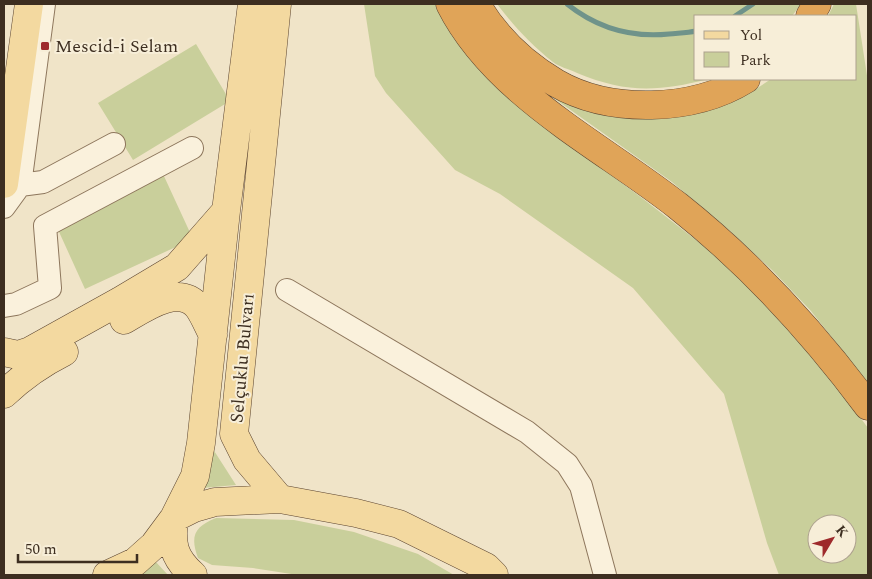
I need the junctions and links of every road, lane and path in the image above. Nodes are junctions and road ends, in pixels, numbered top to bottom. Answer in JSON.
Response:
{"nodes":[{"id":1,"x":29,"y":4,"type":"edge"},
{"id":2,"x":44,"y":4,"type":"edge"},
{"id":3,"x":252,"y":4,"type":"edge"},
{"id":4,"x":277,"y":4,"type":"edge"},
{"id":5,"x":450,"y":4,"type":"edge"},
{"id":6,"x":476,"y":4,"type":"edge"},
{"id":7,"x":817,"y":4,"type":"edge"},
{"id":8,"x":811,"y":15,"type":"edge"},
{"id":9,"x":744,"y":80,"type":"edge"},
{"id":10,"x":114,"y":144,"type":"dead end"},
{"id":11,"x":192,"y":148,"type":"dead end"},
{"id":12,"x":12,"y":185,"type":"edge"},
{"id":13,"x":4,"y":207,"type":"edge"},
{"id":14,"x":226,"y":210,"type":"junction"},
{"id":15,"x":288,"y":290,"type":"dead end"},
{"id":16,"x":4,"y":306,"type":"edge"},
{"id":17,"x":213,"y":335,"type":"junction"},
{"id":18,"x":4,"y":352,"type":"edge"},
{"id":19,"x":4,"y":394,"type":"edge"},
{"id":20,"x":868,"y":406,"type":"edge"},
{"id":21,"x":280,"y":499,"type":"junction"},
{"id":22,"x":174,"y":518,"type":"junction"},
{"id":23,"x":490,"y":573,"type":"edge"},
{"id":24,"x":107,"y":575,"type":"edge"},
{"id":25,"x":193,"y":575,"type":"edge"},
{"id":26,"x":605,"y":575,"type":"edge"}],
"edges":[{"from":1,"to":12,"type":"main road"},
{"from":2,"to":12,"type":"lane"},
{"from":3,"to":14,"type":"main road","name":"Selçuklu Bulvarı"},
{"from":4,"to":21,"type":"main road","name":"Selçuklu Bulvarı"},
{"from":5,"to":20,"type":"highway"},
{"from":6,"to":9,"type":"highway"},
{"from":7,"to":8,"type":"highway"},
{"from":10,"to":12,"type":"lane"},
{"from":11,"to":16,"type":"lane"},
{"from":12,"to":13,"type":"lane"},
{"from":14,"to":17,"type":"main road","name":"Selçuklu Bulvarı"},
{"from":14,"to":18,"type":"main road"},
{"from":15,"to":26,"type":"lane"},
{"from":17,"to":19,"type":"main road"},
{"from":17,"to":22,"type":"main road","name":"Selçuklu Bulvarı"},
{"from":21,"to":22,"type":"main road"},
{"from":21,"to":23,"type":"main road"},
{"from":22,"to":24,"type":"main road","name":"Selçuklu Bulvarı"},
{"from":22,"to":25,"type":"main road"}]}
